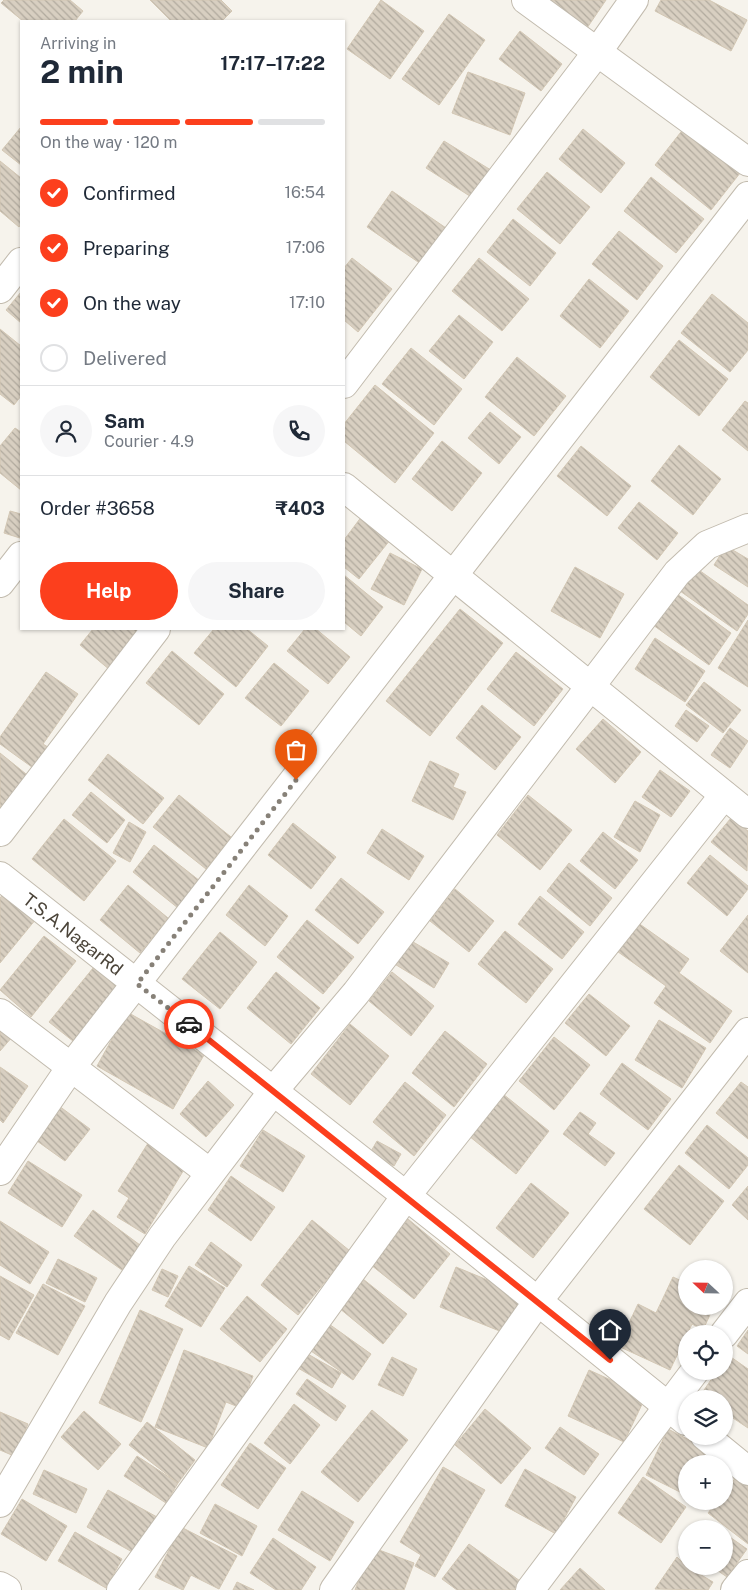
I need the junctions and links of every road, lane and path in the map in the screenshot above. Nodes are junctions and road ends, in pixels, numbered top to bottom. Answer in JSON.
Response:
{"nodes":[{"id":1,"x":526,"y":0,"type":"edge"},
{"id":2,"x":634,"y":0,"type":"edge"},
{"id":3,"x":598,"y":51,"type":"junction"},
{"id":4,"x":748,"y":162,"type":"edge"},
{"id":5,"x":748,"y":196,"type":"edge"},
{"id":6,"x":20,"y":263,"type":"edge"},
{"id":7,"x":0,"y":289,"type":"edge"},
{"id":8,"x":345,"y":383,"type":"edge"},
{"id":9,"x":345,"y":488,"type":"edge"},
{"id":10,"x":748,"y":528,"type":"edge"},
{"id":11,"x":20,"y":557,"type":"edge"},
{"id":12,"x":455,"y":576,"type":"junction"},
{"id":13,"x":0,"y":583,"type":"edge"},
{"id":14,"x":155,"y":630,"type":"edge"},
{"id":15,"x":590,"y":687,"type":"junction"},
{"id":16,"x":724,"y":795,"type":"junction"},
{"id":17,"x":748,"y":814,"type":"edge"},
{"id":18,"x":0,"y":832,"type":"edge"},
{"id":19,"x":0,"y":876,"type":"edge"},
{"id":20,"x":137,"y":984,"type":"junction"},
{"id":21,"x":0,"y":1014,"type":"edge"},
{"id":22,"x":748,"y":1032,"type":"edge"},
{"id":23,"x":71,"y":1067,"type":"junction"},
{"id":24,"x":274,"y":1090,"type":"junction"},
{"id":25,"x":0,"y":1171,"type":"edge"},
{"id":26,"x":210,"y":1173,"type":"junction"},
{"id":27,"x":406,"y":1196,"type":"junction"},
{"id":28,"x":538,"y":1301,"type":"junction"},
{"id":29,"x":748,"y":1303,"type":"edge"},
{"id":30,"x":731,"y":1325,"type":"edge"},
{"id":31,"x":691,"y":1380,"type":"edge"},
{"id":32,"x":677,"y":1414,"type":"edge"},
{"id":33,"x":715,"y":1445,"type":"edge"},
{"id":34,"x":748,"y":1471,"type":"edge"},
{"id":35,"x":0,"y":1503,"type":"edge"},
{"id":36,"x":748,"y":1574,"type":"edge"},
{"id":37,"x":0,"y":1586,"type":"edge"},
{"id":38,"x":7,"y":1590,"type":"edge"},
{"id":39,"x":121,"y":1590,"type":"edge"},
{"id":40,"x":334,"y":1590,"type":"edge"},
{"id":41,"x":530,"y":1590,"type":"edge"},
{"id":42,"x":735,"y":1590,"type":"edge"}],
"edges":[{"from":1,"to":3,"type":"street"},
{"from":2,"to":3,"type":"street"},
{"from":3,"to":4,"type":"street"},
{"from":3,"to":8,"type":"street"},
{"from":5,"to":12,"type":"street"},
{"from":6,"to":7,"type":"street"},
{"from":9,"to":12,"type":"street"},
{"from":10,"to":15,"type":"street"},
{"from":11,"to":13,"type":"street"},
{"from":12,"to":15,"type":"street"},
{"from":12,"to":20,"type":"street"},
{"from":14,"to":18,"type":"street"},
{"from":15,"to":16,"type":"street"},
{"from":15,"to":24,"type":"street"},
{"from":16,"to":17,"type":"street"},
{"from":16,"to":27,"type":"street"},
{"from":19,"to":20,"type":"street","name":"T.S.A.NagarRd"},
{"from":20,"to":23,"type":"street"},
{"from":20,"to":24,"type":"street","name":"T.S.A.NagarRd"},
{"from":21,"to":23,"type":"street"},
{"from":22,"to":28,"type":"street"},
{"from":23,"to":25,"type":"street"},
{"from":23,"to":26,"type":"street"},
{"from":24,"to":26,"type":"street"},
{"from":24,"to":27,"type":"street","name":"T.S.A.NagarRd"},
{"from":26,"to":35,"type":"street"},
{"from":27,"to":28,"type":"street","name":"T.S.A.NagarRd"},
{"from":27,"to":39,"type":"street"},
{"from":28,"to":32,"type":"street","name":"T.S.A.NagarRd"},
{"from":28,"to":40,"type":"street"},
{"from":29,"to":30,"type":"street"},
{"from":31,"to":32,"type":"street"},
{"from":32,"to":41,"type":"street"},
{"from":33,"to":34,"type":"street"},
{"from":36,"to":42,"type":"street"},
{"from":37,"to":38,"type":"street"}]}
